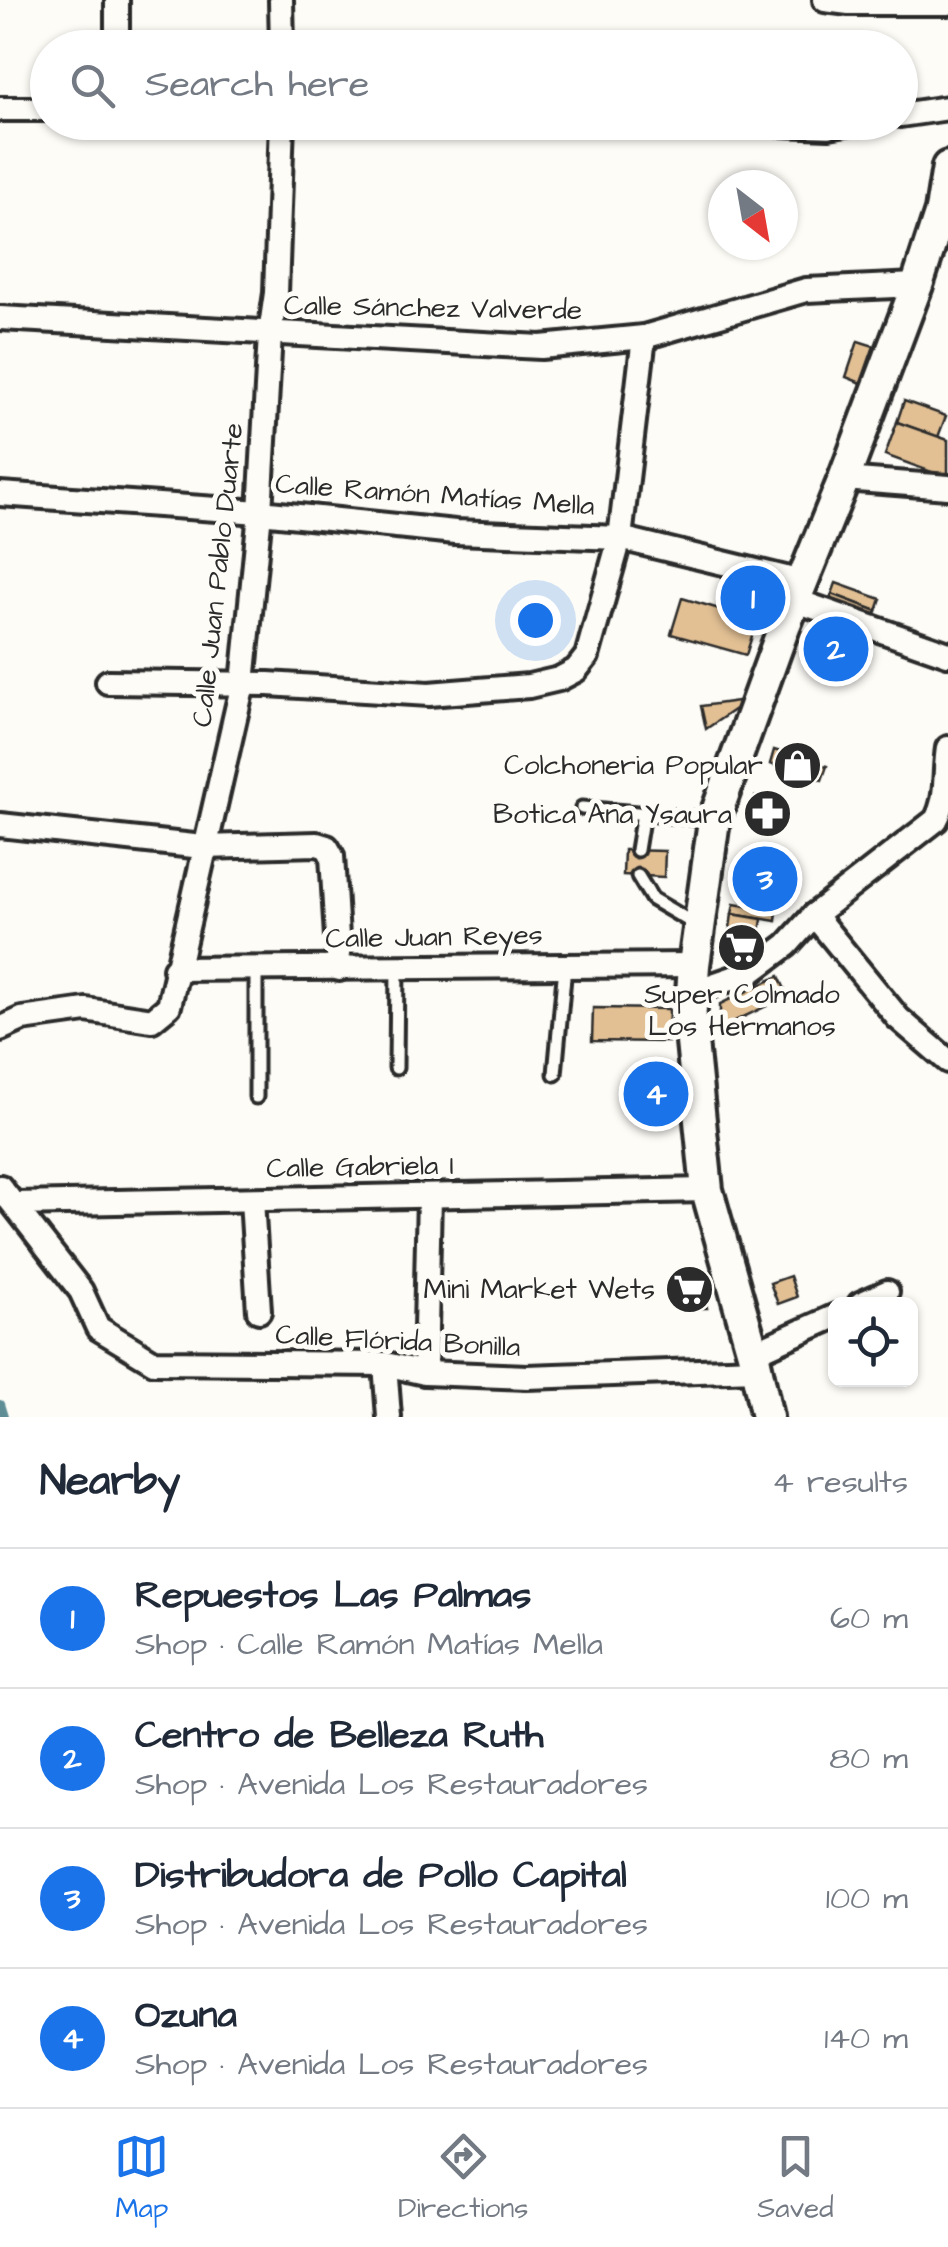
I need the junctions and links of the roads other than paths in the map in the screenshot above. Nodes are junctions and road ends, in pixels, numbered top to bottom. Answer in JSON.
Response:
{"nodes":[{"id":1,"x":117,"y":0,"type":"edge"},
{"id":2,"x":282,"y":0,"type":"edge"},
{"id":3,"x":825,"y":0,"type":"edge"},
{"id":4,"x":948,"y":3,"type":"edge"},
{"id":5,"x":117,"y":30,"type":"edge"},
{"id":6,"x":282,"y":30,"type":"edge"},
{"id":7,"x":948,"y":108,"type":"edge"},
{"id":8,"x":0,"y":109,"type":"edge"},
{"id":9,"x":30,"y":110,"type":"edge"},
{"id":10,"x":918,"y":112,"type":"edge"},
{"id":11,"x":281,"y":140,"type":"edge"},
{"id":12,"x":948,"y":167,"type":"edge"},
{"id":13,"x":944,"y":210,"type":"edge"},
{"id":14,"x":917,"y":285,"type":"junction"},
{"id":15,"x":0,"y":318,"type":"edge"},
{"id":16,"x":270,"y":334,"type":"junction"},
{"id":17,"x":644,"y":336,"type":"junction"},
{"id":18,"x":844,"y":479,"type":"junction"},
{"id":19,"x":948,"y":487,"type":"edge"},
{"id":20,"x":0,"y":494,"type":"edge"},
{"id":21,"x":260,"y":512,"type":"junction"},
{"id":22,"x":620,"y":538,"type":"junction"},
{"id":23,"x":798,"y":591,"type":"junction"},
{"id":24,"x":948,"y":654,"type":"edge"},
{"id":25,"x":108,"y":682,"type":"dead end"},
{"id":26,"x":242,"y":683,"type":"junction"},
{"id":27,"x":948,"y":748,"type":"edge"},
{"id":28,"x":582,"y":808,"type":"dead end"},
{"id":29,"x":643,"y":813,"type":"junction"},
{"id":30,"x":714,"y":820,"type":"junction"},
{"id":31,"x":0,"y":825,"type":"edge"},
{"id":32,"x":203,"y":846,"type":"junction"},
{"id":33,"x":638,"y":850,"type":"dead end"},
{"id":34,"x":638,"y":876,"type":"dead end"},
{"id":35,"x":814,"y":915,"type":"junction"},
{"id":36,"x":699,"y":927,"type":"junction"},
{"id":37,"x":565,"y":966,"type":"junction"},
{"id":38,"x":256,"y":968,"type":"junction"},
{"id":39,"x":396,"y":968,"type":"junction"},
{"id":40,"x":175,"y":969,"type":"junction"},
{"id":41,"x":339,"y":969,"type":"junction"},
{"id":42,"x":693,"y":978,"type":"junction"},
{"id":43,"x":0,"y":1028,"type":"edge"},
{"id":44,"x":947,"y":1058,"type":"edge"},
{"id":45,"x":396,"y":1068,"type":"dead end"},
{"id":46,"x":556,"y":1074,"type":"dead end"},
{"id":47,"x":256,"y":1097,"type":"dead end"},
{"id":48,"x":707,"y":1190,"type":"junction"},
{"id":49,"x":8,"y":1196,"type":"edge"},
{"id":50,"x":429,"y":1196,"type":"junction"},
{"id":51,"x":252,"y":1200,"type":"junction"},
{"id":52,"x":887,"y":1292,"type":"dead end"},
{"id":53,"x":876,"y":1297,"type":"edge"},
{"id":54,"x":259,"y":1311,"type":"dead end"},
{"id":55,"x":828,"y":1320,"type":"edge"},
{"id":56,"x":755,"y":1361,"type":"junction"},
{"id":57,"x":385,"y":1364,"type":"junction"},
{"id":58,"x":425,"y":1373,"type":"junction"},
{"id":59,"x":389,"y":1417,"type":"edge"},
{"id":60,"x":768,"y":1417,"type":"edge"}],
"edges":[{"from":1,"to":5,"type":"street"},
{"from":2,"to":6,"type":"street"},
{"from":3,"to":4,"type":"street"},
{"from":7,"to":10,"type":"street"},
{"from":8,"to":9,"type":"street"},
{"from":11,"to":16,"type":"street","name":"Calle Juan Pablo Duarte"},
{"from":12,"to":13,"type":"street"},
{"from":13,"to":14,"type":"street"},
{"from":14,"to":17,"type":"street","name":"Calle Sánchez Valverde"},
{"from":14,"to":18,"type":"street"},
{"from":15,"to":16,"type":"street","name":"Calle Sánchez Valverde"},
{"from":16,"to":17,"type":"street","name":"Calle Sánchez Valverde"},
{"from":16,"to":21,"type":"street","name":"Calle Juan Pablo Duarte"},
{"from":17,"to":22,"type":"street"},
{"from":18,"to":19,"type":"street"},
{"from":18,"to":23,"type":"street"},
{"from":20,"to":21,"type":"street","name":"Calle Ramón Matías Mella"},
{"from":21,"to":22,"type":"street","name":"Calle Ramón Matías Mella"},
{"from":21,"to":26,"type":"street","name":"Calle Juan Pablo Duarte"},
{"from":22,"to":23,"type":"street","name":"Calle Ramón Matías Mella"},
{"from":22,"to":26,"type":"street"},
{"from":23,"to":24,"type":"street","name":"Calle Ramón Matías Mella"},
{"from":23,"to":30,"type":"street"},
{"from":25,"to":26,"type":"street"},
{"from":26,"to":32,"type":"street","name":"Calle Juan Pablo Duarte"},
{"from":27,"to":35,"type":"street","name":"Calle Juan Reyes"},
{"from":28,"to":29,"type":"lane"},
{"from":29,"to":30,"type":"lane"},
{"from":29,"to":33,"type":"lane"},
{"from":30,"to":36,"type":"street"},
{"from":31,"to":32,"type":"street"},
{"from":32,"to":40,"type":"street","name":"Calle Juan Pablo Duarte"},
{"from":32,"to":41,"type":"street"},
{"from":34,"to":36,"type":"lane"},
{"from":35,"to":42,"type":"street","name":"Calle Juan Reyes"},
{"from":35,"to":44,"type":"street"},
{"from":36,"to":42,"type":"street"},
{"from":37,"to":39,"type":"street","name":"Calle Juan Reyes"},
{"from":37,"to":42,"type":"street","name":"Calle Juan Reyes"},
{"from":37,"to":46,"type":"lane"},
{"from":38,"to":40,"type":"street","name":"Calle Juan Reyes"},
{"from":38,"to":41,"type":"street","name":"Calle Juan Reyes"},
{"from":38,"to":47,"type":"lane"},
{"from":39,"to":41,"type":"street","name":"Calle Juan Reyes"},
{"from":39,"to":45,"type":"lane"},
{"from":40,"to":43,"type":"street","name":"Calle Juan Pablo Duarte"},
{"from":42,"to":48,"type":"street"},
{"from":48,"to":50,"type":"street","name":"Calle Gabriela I"},
{"from":48,"to":56,"type":"street"},
{"from":49,"to":51,"type":"street","name":"Calle Gabriela I"},
{"from":49,"to":57,"type":"street","name":"Calle Flórida Bonilla"},
{"from":50,"to":51,"type":"street","name":"Calle Gabriela I"},
{"from":50,"to":58,"type":"street"},
{"from":51,"to":54,"type":"street"},
{"from":52,"to":53,"type":"street"},
{"from":55,"to":56,"type":"street"},
{"from":56,"to":58,"type":"street","name":"Calle Flórida Bonilla"},
{"from":56,"to":60,"type":"street"},
{"from":57,"to":58,"type":"street","name":"Calle Flórida Bonilla"},
{"from":57,"to":59,"type":"street"}]}
